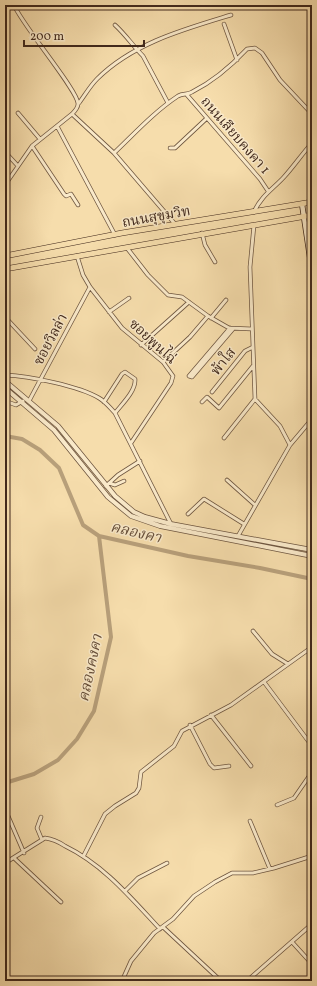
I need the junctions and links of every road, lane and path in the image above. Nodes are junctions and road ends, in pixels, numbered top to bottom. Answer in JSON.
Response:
{"nodes":[{"id":1,"x":14,"y":5,"type":"edge"},
{"id":2,"x":231,"y":15,"type":"dead end"},
{"id":3,"x":224,"y":24,"type":"dead end"},
{"id":4,"x":115,"y":25,"type":"dead end"},
{"id":5,"x":136,"y":51,"type":"junction"},
{"id":6,"x":236,"y":60,"type":"junction"},
{"id":7,"x":187,"y":95,"type":"junction"},
{"id":8,"x":78,"y":103,"type":"junction"},
{"id":9,"x":168,"y":103,"type":"junction"},
{"id":10,"x":18,"y":113,"type":"dead end"},
{"id":11,"x":72,"y":114,"type":"junction"},
{"id":12,"x":312,"y":114,"type":"edge"},
{"id":13,"x":206,"y":119,"type":"junction"},
{"id":14,"x":57,"y":126,"type":"junction"},
{"id":15,"x":40,"y":139,"type":"junction"},
{"id":16,"x":312,"y":143,"type":"edge"},
{"id":17,"x":32,"y":146,"type":"junction"},
{"id":18,"x":170,"y":148,"type":"dead end"},
{"id":19,"x":5,"y":152,"type":"edge"},
{"id":20,"x":114,"y":153,"type":"junction"},
{"id":21,"x":18,"y":166,"type":"junction"},
{"id":22,"x":5,"y":185,"type":"edge"},
{"id":23,"x":268,"y":191,"type":"junction"},
{"id":24,"x":311,"y":202,"type":"edge"},
{"id":25,"x":302,"y":204,"type":"junction"},
{"id":26,"x":78,"y":205,"type":"dead end"},
{"id":27,"x":254,"y":212,"type":"junction"},
{"id":28,"x":312,"y":215,"type":"edge"},
{"id":29,"x":304,"y":216,"type":"junction"},
{"id":30,"x":312,"y":218,"type":"edge"},
{"id":31,"x":175,"y":224,"type":"junction"},
{"id":32,"x":254,"y":225,"type":"junction"},
{"id":33,"x":202,"y":234,"type":"junction"},
{"id":34,"x":115,"y":235,"type":"junction"},
{"id":35,"x":127,"y":248,"type":"junction"},
{"id":36,"x":5,"y":256,"type":"edge"},
{"id":37,"x":77,"y":256,"type":"junction"},
{"id":38,"x":215,"y":262,"type":"dead end"},
{"id":39,"x":5,"y":269,"type":"edge"},
{"id":40,"x":312,"y":272,"type":"edge"},
{"id":41,"x":90,"y":287,"type":"junction"},
{"id":42,"x":129,"y":298,"type":"dead end"},
{"id":43,"x":226,"y":300,"type":"dead end"},
{"id":44,"x":188,"y":302,"type":"junction"},
{"id":45,"x":110,"y":312,"type":"junction"},
{"id":46,"x":5,"y":317,"type":"edge"},
{"id":47,"x":210,"y":317,"type":"junction"},
{"id":48,"x":232,"y":329,"type":"junction"},
{"id":49,"x":252,"y":329,"type":"junction"},
{"id":50,"x":141,"y":344,"type":"junction"},
{"id":51,"x":253,"y":347,"type":"junction"},
{"id":52,"x":215,"y":348,"type":"junction"},
{"id":53,"x":35,"y":349,"type":"dead end"},
{"id":54,"x":163,"y":362,"type":"junction"},
{"id":55,"x":253,"y":366,"type":"junction"},
{"id":56,"x":5,"y":375,"type":"edge"},
{"id":57,"x":41,"y":380,"type":"junction"},
{"id":58,"x":5,"y":381,"type":"edge"},
{"id":59,"x":5,"y":388,"type":"edge"},
{"id":60,"x":212,"y":392,"type":"dead end"},
{"id":61,"x":255,"y":399,"type":"junction"},
{"id":62,"x":28,"y":400,"type":"junction"},
{"id":63,"x":5,"y":401,"type":"edge"},
{"id":64,"x":22,"y":402,"type":"junction"},
{"id":65,"x":104,"y":402,"type":"junction"},
{"id":66,"x":202,"y":402,"type":"dead end"},
{"id":67,"x":115,"y":413,"type":"junction"},
{"id":68,"x":312,"y":419,"type":"edge"},
{"id":69,"x":224,"y":438,"type":"dead end"},
{"id":70,"x":131,"y":443,"type":"junction"},
{"id":71,"x":290,"y":445,"type":"junction"},
{"id":72,"x":140,"y":461,"type":"junction"},
{"id":73,"x":227,"y":480,"type":"dead end"},
{"id":74,"x":124,"y":481,"type":"dead end"},
{"id":75,"x":107,"y":484,"type":"junction"},
{"id":76,"x":255,"y":505,"type":"junction"},
{"id":77,"x":188,"y":514,"type":"dead end"},
{"id":78,"x":171,"y":524,"type":"junction"},
{"id":79,"x":244,"y":524,"type":"junction"},
{"id":80,"x":238,"y":536,"type":"junction"},
{"id":81,"x":312,"y":550,"type":"edge"},
{"id":82,"x":312,"y":556,"type":"edge"},
{"id":83,"x":253,"y":631,"type":"dead end"},
{"id":84,"x":312,"y":647,"type":"edge"},
{"id":85,"x":288,"y":664,"type":"junction"},
{"id":86,"x":264,"y":682,"type":"junction"},
{"id":87,"x":211,"y":715,"type":"junction"},
{"id":88,"x":190,"y":725,"type":"junction"},
{"id":89,"x":312,"y":746,"type":"edge"},
{"id":90,"x":229,"y":766,"type":"dead end"},
{"id":91,"x":251,"y":766,"type":"dead end"},
{"id":92,"x":312,"y":772,"type":"edge"},
{"id":93,"x":277,"y":806,"type":"dead end"},
{"id":94,"x":5,"y":809,"type":"edge"},
{"id":95,"x":41,"y":817,"type":"dead end"},
{"id":96,"x":250,"y":821,"type":"dead end"},
{"id":97,"x":42,"y":840,"type":"junction"},
{"id":98,"x":24,"y":853,"type":"junction"},
{"id":99,"x":84,"y":855,"type":"junction"},
{"id":100,"x":312,"y":856,"type":"edge"},
{"id":101,"x":14,"y":858,"type":"junction"},
{"id":102,"x":5,"y":863,"type":"edge"},
{"id":103,"x":167,"y":863,"type":"dead end"},
{"id":104,"x":270,"y":869,"type":"junction"},
{"id":105,"x":125,"y":891,"type":"junction"},
{"id":106,"x":61,"y":902,"type":"dead end"},
{"id":107,"x":312,"y":924,"type":"edge"},
{"id":108,"x":162,"y":928,"type":"junction"},
{"id":109,"x":292,"y":942,"type":"junction"},
{"id":110,"x":312,"y":964,"type":"edge"},
{"id":111,"x":122,"y":981,"type":"edge"},
{"id":112,"x":221,"y":981,"type":"edge"},
{"id":113,"x":247,"y":981,"type":"edge"}],
"edges":[{"from":1,"to":8,"type":"street"},
{"from":2,"to":5,"type":"street"},
{"from":3,"to":6,"type":"street"},
{"from":4,"to":5,"type":"street"},
{"from":5,"to":8,"type":"street"},
{"from":5,"to":9,"type":"street"},
{"from":6,"to":7,"type":"street"},
{"from":6,"to":12,"type":"street"},
{"from":7,"to":9,"type":"street"},
{"from":7,"to":13,"type":"street","name":"ถนนเลียบคงคา 1"},
{"from":8,"to":11,"type":"street"},
{"from":9,"to":20,"type":"street"},
{"from":10,"to":15,"type":"street"},
{"from":11,"to":14,"type":"street"},
{"from":11,"to":20,"type":"street"},
{"from":13,"to":18,"type":"street"},
{"from":13,"to":23,"type":"street","name":"ถนนเลียบคงคา 1"},
{"from":14,"to":15,"type":"street"},
{"from":14,"to":34,"type":"street"},
{"from":15,"to":17,"type":"street"},
{"from":16,"to":23,"type":"street"},
{"from":17,"to":21,"type":"street"},
{"from":17,"to":26,"type":"street"},
{"from":19,"to":21,"type":"street"},
{"from":20,"to":31,"type":"street"},
{"from":21,"to":22,"type":"street"},
{"from":23,"to":27,"type":"street"},
{"from":24,"to":25,"type":"main road","name":"ถนนสุขุมวิท"},
{"from":24,"to":28,"type":"main road"},
{"from":25,"to":27,"type":"main road","name":"ถนนสุขุมวิท"},
{"from":25,"to":29,"type":"main road"},
{"from":27,"to":31,"type":"main road","name":"ถนนสุขุมวิท"},
{"from":28,"to":29,"type":"main road","name":"ถนนสุขุมวิท"},
{"from":28,"to":30,"type":"main road"},
{"from":29,"to":32,"type":"main road","name":"ถนนสุขุมวิท"},
{"from":29,"to":40,"type":"main road"},
{"from":31,"to":34,"type":"main road","name":"ถนนสุขุมวิท"},
{"from":32,"to":33,"type":"main road","name":"ถนนสุขุมวิท"},
{"from":32,"to":49,"type":"street"},
{"from":33,"to":35,"type":"main road","name":"ถนนสุขุมวิท"},
{"from":33,"to":38,"type":"street"},
{"from":34,"to":36,"type":"main road","name":"ถนนสุขุมวิท"},
{"from":35,"to":37,"type":"main road","name":"ถนนสุขุมวิท"},
{"from":35,"to":44,"type":"street"},
{"from":37,"to":39,"type":"main road","name":"ถนนสุขุมวิท"},
{"from":37,"to":41,"type":"street","name":"ซอยพูนไฉ่"},
{"from":41,"to":45,"type":"street","name":"ซอยพูนไฉ่"},
{"from":41,"to":57,"type":"street","name":"ซอยวิลล่า"},
{"from":42,"to":45,"type":"street"},
{"from":43,"to":47,"type":"street"},
{"from":44,"to":47,"type":"street"},
{"from":44,"to":50,"type":"street"},
{"from":45,"to":50,"type":"street","name":"ซอยพูนไฉ่"},
{"from":46,"to":53,"type":"street"},
{"from":47,"to":48,"type":"street"},
{"from":47,"to":54,"type":"street"},
{"from":48,"to":49,"type":"street"},
{"from":48,"to":52,"type":"street"},
{"from":49,"to":51,"type":"street"},
{"from":50,"to":54,"type":"street","name":"ซอยพูนไฉ่"},
{"from":51,"to":55,"type":"street"},
{"from":51,"to":60,"type":"street","name":"พ้าใส"},
{"from":52,"to":52,"type":"street"},
{"from":54,"to":70,"type":"street","name":"ซอยพูนไฉ่"},
{"from":55,"to":61,"type":"street"},
{"from":55,"to":66,"type":"street"},
{"from":56,"to":57,"type":"street"},
{"from":57,"to":62,"type":"street","name":"ซอยวิลล่า"},
{"from":57,"to":65,"type":"street"},
{"from":58,"to":62,"type":"street"},
{"from":59,"to":64,"type":"street"},
{"from":61,"to":69,"type":"street"},
{"from":61,"to":71,"type":"street"},
{"from":62,"to":64,"type":"street"},
{"from":62,"to":75,"type":"street"},
{"from":63,"to":64,"type":"street"},
{"from":64,"to":82,"type":"street"},
{"from":65,"to":67,"type":"street"},
{"from":65,"to":67,"type":"street"},
{"from":67,"to":70,"type":"street"},
{"from":68,"to":71,"type":"street"},
{"from":70,"to":72,"type":"street"},
{"from":71,"to":76,"type":"street"},
{"from":72,"to":75,"type":"street"},
{"from":72,"to":78,"type":"street"},
{"from":73,"to":76,"type":"street"},
{"from":74,"to":75,"type":"street"},
{"from":75,"to":78,"type":"street"},
{"from":76,"to":79,"type":"street"},
{"from":77,"to":79,"type":"street"},
{"from":78,"to":80,"type":"street"},
{"from":79,"to":80,"type":"street"},
{"from":80,"to":81,"type":"street"},
{"from":83,"to":85,"type":"street"},
{"from":84,"to":85,"type":"street"},
{"from":85,"to":86,"type":"street"},
{"from":86,"to":87,"type":"street"},
{"from":86,"to":89,"type":"street"},
{"from":87,"to":88,"type":"street"},
{"from":87,"to":91,"type":"street"},
{"from":88,"to":90,"type":"street"},
{"from":88,"to":99,"type":"street"},
{"from":92,"to":93,"type":"street"},
{"from":94,"to":98,"type":"street"},
{"from":95,"to":97,"type":"street"},
{"from":96,"to":104,"type":"street"},
{"from":97,"to":98,"type":"street"},
{"from":97,"to":99,"type":"street"},
{"from":98,"to":101,"type":"street"},
{"from":99,"to":105,"type":"street"},
{"from":100,"to":104,"type":"street"},
{"from":101,"to":102,"type":"street"},
{"from":101,"to":106,"type":"street"},
{"from":103,"to":105,"type":"street"},
{"from":104,"to":108,"type":"street"},
{"from":105,"to":108,"type":"street"},
{"from":107,"to":109,"type":"street"},
{"from":108,"to":111,"type":"street"},
{"from":108,"to":112,"type":"street"},
{"from":109,"to":110,"type":"street"},
{"from":109,"to":113,"type":"street"}]}
